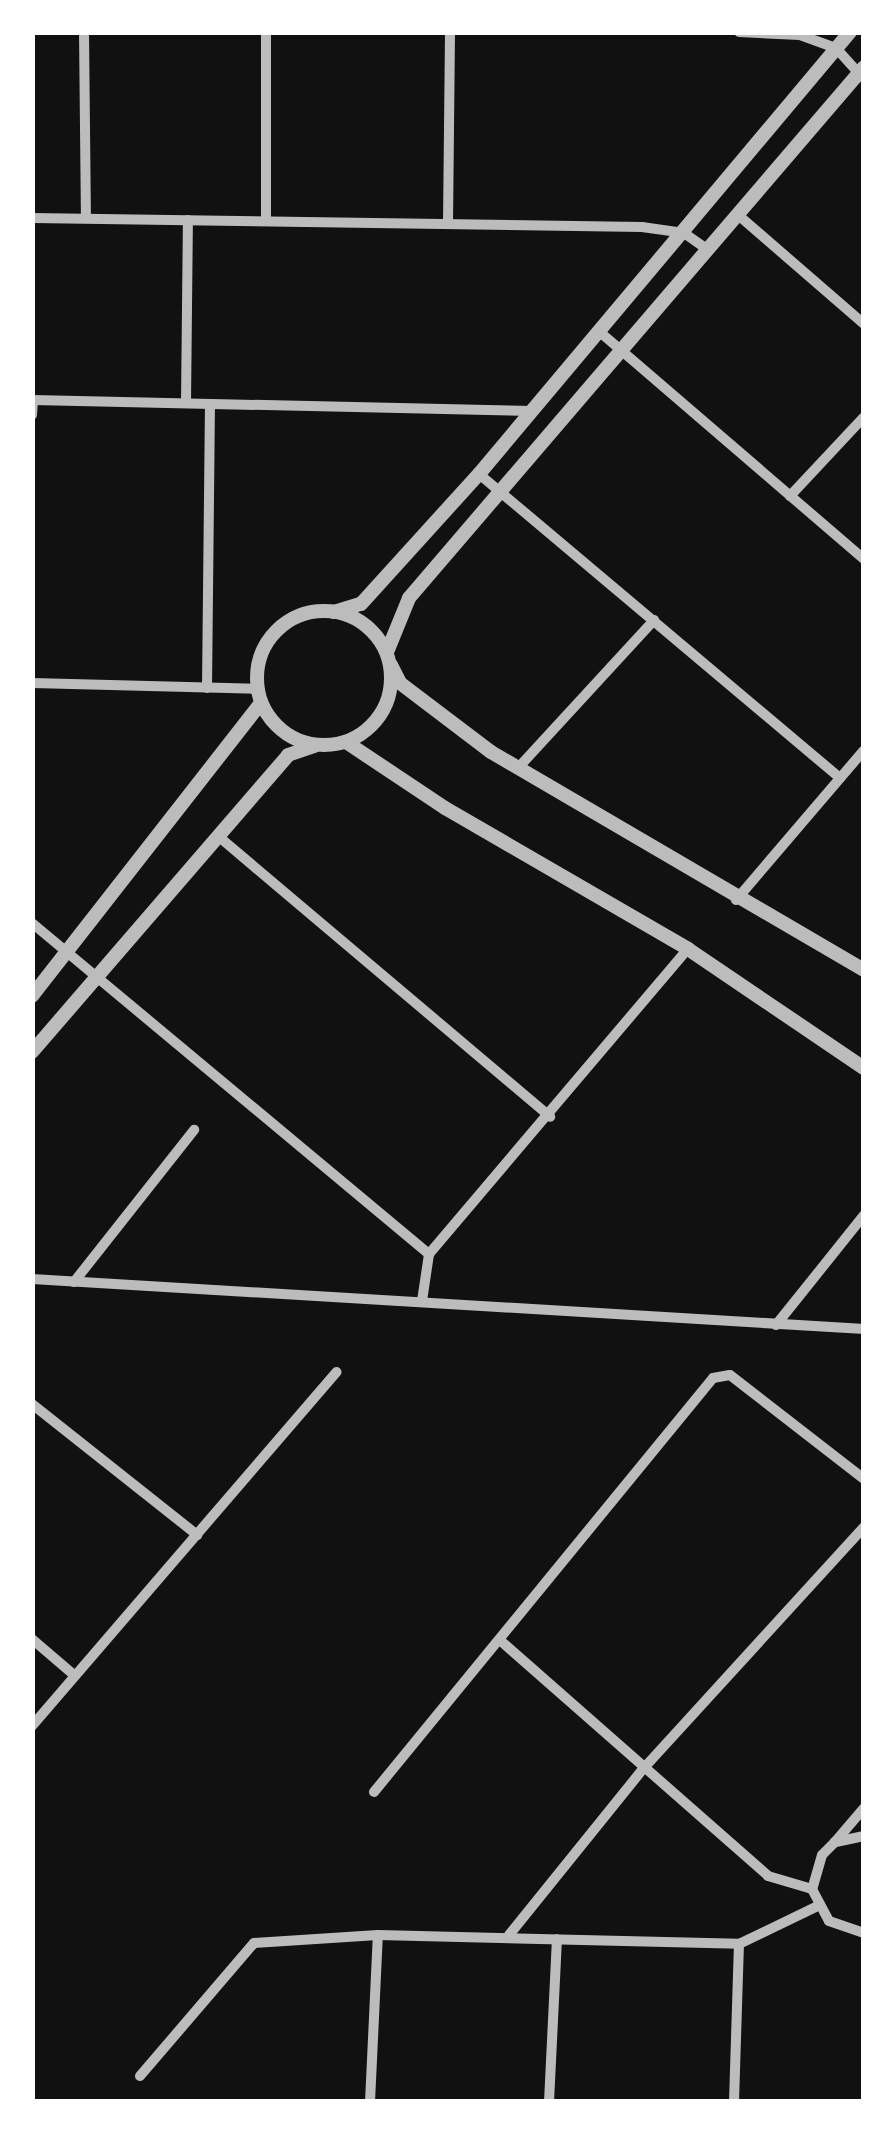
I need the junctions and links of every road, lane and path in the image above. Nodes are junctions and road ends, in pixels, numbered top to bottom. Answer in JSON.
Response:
{"nodes":[{"id":1,"x":84,"y":32,"type":"edge"},
{"id":2,"x":266,"y":32,"type":"edge"},
{"id":3,"x":450,"y":32,"type":"edge"},
{"id":4,"x":739,"y":32,"type":"edge"},
{"id":5,"x":850,"y":32,"type":"edge"},
{"id":6,"x":836,"y":48,"type":"junction"},
{"id":7,"x":862,"y":73,"type":"edge"},
{"id":8,"x":737,"y":214,"type":"junction"},
{"id":9,"x":32,"y":218,"type":"edge"},
{"id":10,"x":86,"y":218,"type":"junction"},
{"id":11,"x":188,"y":220,"type":"junction"},
{"id":12,"x":266,"y":221,"type":"junction"},
{"id":13,"x":448,"y":224,"type":"junction"},
{"id":14,"x":684,"y":233,"type":"junction"},
{"id":15,"x":707,"y":249,"type":"junction"},
{"id":16,"x":864,"y":324,"type":"edge"},
{"id":17,"x":600,"y":333,"type":"junction"},
{"id":18,"x":620,"y":349,"type":"junction"},
{"id":19,"x":33,"y":400,"type":"edge"},
{"id":20,"x":186,"y":404,"type":"junction"},
{"id":21,"x":210,"y":404,"type":"junction"},
{"id":22,"x":534,"y":412,"type":"junction"},
{"id":23,"x":32,"y":415,"type":"edge"},
{"id":24,"x":864,"y":417,"type":"edge"},
{"id":25,"x":478,"y":474,"type":"junction"},
{"id":26,"x":497,"y":491,"type":"junction"},
{"id":27,"x":790,"y":496,"type":"junction"},
{"id":28,"x":864,"y":559,"type":"edge"},
{"id":29,"x":334,"y":612,"type":"junction"},
{"id":30,"x":654,"y":620,"type":"junction"},
{"id":31,"x":389,"y":658,"type":"junction"},
{"id":32,"x":32,"y":683,"type":"edge"},
{"id":33,"x":207,"y":688,"type":"junction"},
{"id":34,"x":260,"y":696,"type":"junction"},
{"id":35,"x":346,"y":742,"type":"junction"},
{"id":36,"x":317,"y":745,"type":"junction"},
{"id":37,"x":864,"y":750,"type":"edge"},
{"id":38,"x":518,"y":768,"type":"junction"},
{"id":39,"x":840,"y":778,"type":"junction"},
{"id":40,"x":218,"y":836,"type":"junction"},
{"id":41,"x":736,"y":900,"type":"junction"},
{"id":42,"x":32,"y":923,"type":"edge"},
{"id":43,"x":688,"y":950,"type":"junction"},
{"id":44,"x":69,"y":956,"type":"junction"},
{"id":45,"x":864,"y":970,"type":"edge"},
{"id":46,"x":100,"y":975,"type":"junction"},
{"id":47,"x":32,"y":996,"type":"edge"},
{"id":48,"x":32,"y":1052,"type":"edge"},
{"id":49,"x":864,"y":1068,"type":"edge"},
{"id":50,"x":550,"y":1117,"type":"junction"},
{"id":51,"x":194,"y":1130,"type":"dead end"},
{"id":52,"x":864,"y":1215,"type":"edge"},
{"id":53,"x":429,"y":1254,"type":"junction"},
{"id":54,"x":32,"y":1279,"type":"edge"},
{"id":55,"x":74,"y":1282,"type":"junction"},
{"id":56,"x":422,"y":1301,"type":"junction"},
{"id":57,"x":776,"y":1325,"type":"junction"},
{"id":58,"x":864,"y":1330,"type":"edge"},
{"id":59,"x":336,"y":1372,"type":"dead end"},
{"id":60,"x":32,"y":1404,"type":"edge"},
{"id":61,"x":864,"y":1479,"type":"edge"},
{"id":62,"x":864,"y":1527,"type":"edge"},
{"id":63,"x":197,"y":1535,"type":"junction"},
{"id":64,"x":32,"y":1638,"type":"edge"},
{"id":65,"x":502,"y":1642,"type":"junction"},
{"id":66,"x":74,"y":1675,"type":"junction"},
{"id":67,"x":32,"y":1726,"type":"edge"},
{"id":68,"x":643,"y":1769,"type":"junction"},
{"id":69,"x":374,"y":1792,"type":"dead end"},
{"id":70,"x":864,"y":1808,"type":"edge"},
{"id":71,"x":864,"y":1836,"type":"edge"},
{"id":72,"x":835,"y":1842,"type":"junction"},
{"id":73,"x":812,"y":1889,"type":"junction"},
{"id":74,"x":818,"y":1906,"type":"junction"},
{"id":75,"x":864,"y":1933,"type":"edge"},
{"id":76,"x":378,"y":1934,"type":"junction"},
{"id":77,"x":508,"y":1935,"type":"junction"},
{"id":78,"x":557,"y":1939,"type":"junction"},
{"id":79,"x":739,"y":1944,"type":"junction"},
{"id":80,"x":140,"y":2076,"type":"dead end"},
{"id":81,"x":370,"y":2102,"type":"edge"},
{"id":82,"x":549,"y":2102,"type":"edge"},
{"id":83,"x":734,"y":2102,"type":"edge"}],
"edges":[{"from":1,"to":10,"type":"street"},
{"from":2,"to":12,"type":"street"},
{"from":3,"to":13,"type":"street"},
{"from":4,"to":6,"type":"street"},
{"from":5,"to":6,"type":"street"},
{"from":6,"to":7,"type":"street"},
{"from":6,"to":14,"type":"street"},
{"from":7,"to":8,"type":"street"},
{"from":8,"to":15,"type":"street"},
{"from":8,"to":16,"type":"street"},
{"from":9,"to":10,"type":"street"},
{"from":10,"to":11,"type":"street"},
{"from":11,"to":12,"type":"street"},
{"from":11,"to":20,"type":"street"},
{"from":12,"to":13,"type":"street"},
{"from":13,"to":14,"type":"street"},
{"from":14,"to":15,"type":"street"},
{"from":14,"to":17,"type":"street"},
{"from":15,"to":18,"type":"street"},
{"from":17,"to":18,"type":"street"},
{"from":17,"to":22,"type":"street"},
{"from":18,"to":26,"type":"street"},
{"from":18,"to":27,"type":"street"},
{"from":19,"to":20,"type":"street"},
{"from":19,"to":23,"type":"street"},
{"from":20,"to":21,"type":"street"},
{"from":21,"to":22,"type":"street"},
{"from":21,"to":33,"type":"street"},
{"from":22,"to":25,"type":"street"},
{"from":24,"to":27,"type":"street"},
{"from":25,"to":26,"type":"street"},
{"from":25,"to":29,"type":"street"},
{"from":26,"to":30,"type":"street"},
{"from":26,"to":31,"type":"street"},
{"from":27,"to":28,"type":"street"},
{"from":29,"to":31,"type":"street"},
{"from":29,"to":34,"type":"street"},
{"from":30,"to":38,"type":"street"},
{"from":30,"to":39,"type":"street"},
{"from":31,"to":35,"type":"street"},
{"from":31,"to":38,"type":"street"},
{"from":32,"to":33,"type":"street"},
{"from":33,"to":34,"type":"street"},
{"from":34,"to":36,"type":"street"},
{"from":34,"to":44,"type":"street"},
{"from":35,"to":36,"type":"street"},
{"from":35,"to":43,"type":"street"},
{"from":36,"to":40,"type":"street"},
{"from":37,"to":39,"type":"street"},
{"from":38,"to":41,"type":"street"},
{"from":39,"to":41,"type":"street"},
{"from":40,"to":46,"type":"street"},
{"from":40,"to":50,"type":"street"},
{"from":41,"to":45,"type":"street"},
{"from":42,"to":44,"type":"street"},
{"from":43,"to":49,"type":"street"},
{"from":43,"to":50,"type":"street"},
{"from":44,"to":46,"type":"street"},
{"from":44,"to":47,"type":"street"},
{"from":46,"to":48,"type":"street"},
{"from":46,"to":53,"type":"street"},
{"from":50,"to":53,"type":"street"},
{"from":51,"to":55,"type":"street"},
{"from":52,"to":57,"type":"street"},
{"from":53,"to":56,"type":"street"},
{"from":54,"to":55,"type":"street"},
{"from":55,"to":56,"type":"street"},
{"from":56,"to":57,"type":"street"},
{"from":57,"to":58,"type":"street"},
{"from":59,"to":63,"type":"street"},
{"from":60,"to":63,"type":"street"},
{"from":61,"to":65,"type":"street"},
{"from":62,"to":68,"type":"street"},
{"from":63,"to":66,"type":"street"},
{"from":64,"to":66,"type":"street"},
{"from":65,"to":68,"type":"street"},
{"from":65,"to":69,"type":"street"},
{"from":66,"to":67,"type":"street"},
{"from":68,"to":73,"type":"street"},
{"from":68,"to":77,"type":"street"},
{"from":70,"to":72,"type":"street"},
{"from":71,"to":72,"type":"street"},
{"from":72,"to":73,"type":"street"},
{"from":73,"to":74,"type":"street"},
{"from":74,"to":75,"type":"street"},
{"from":74,"to":79,"type":"street"},
{"from":76,"to":77,"type":"street"},
{"from":76,"to":80,"type":"street"},
{"from":76,"to":81,"type":"street"},
{"from":77,"to":78,"type":"street"},
{"from":78,"to":79,"type":"street"},
{"from":78,"to":82,"type":"street"},
{"from":79,"to":83,"type":"street"}]}
